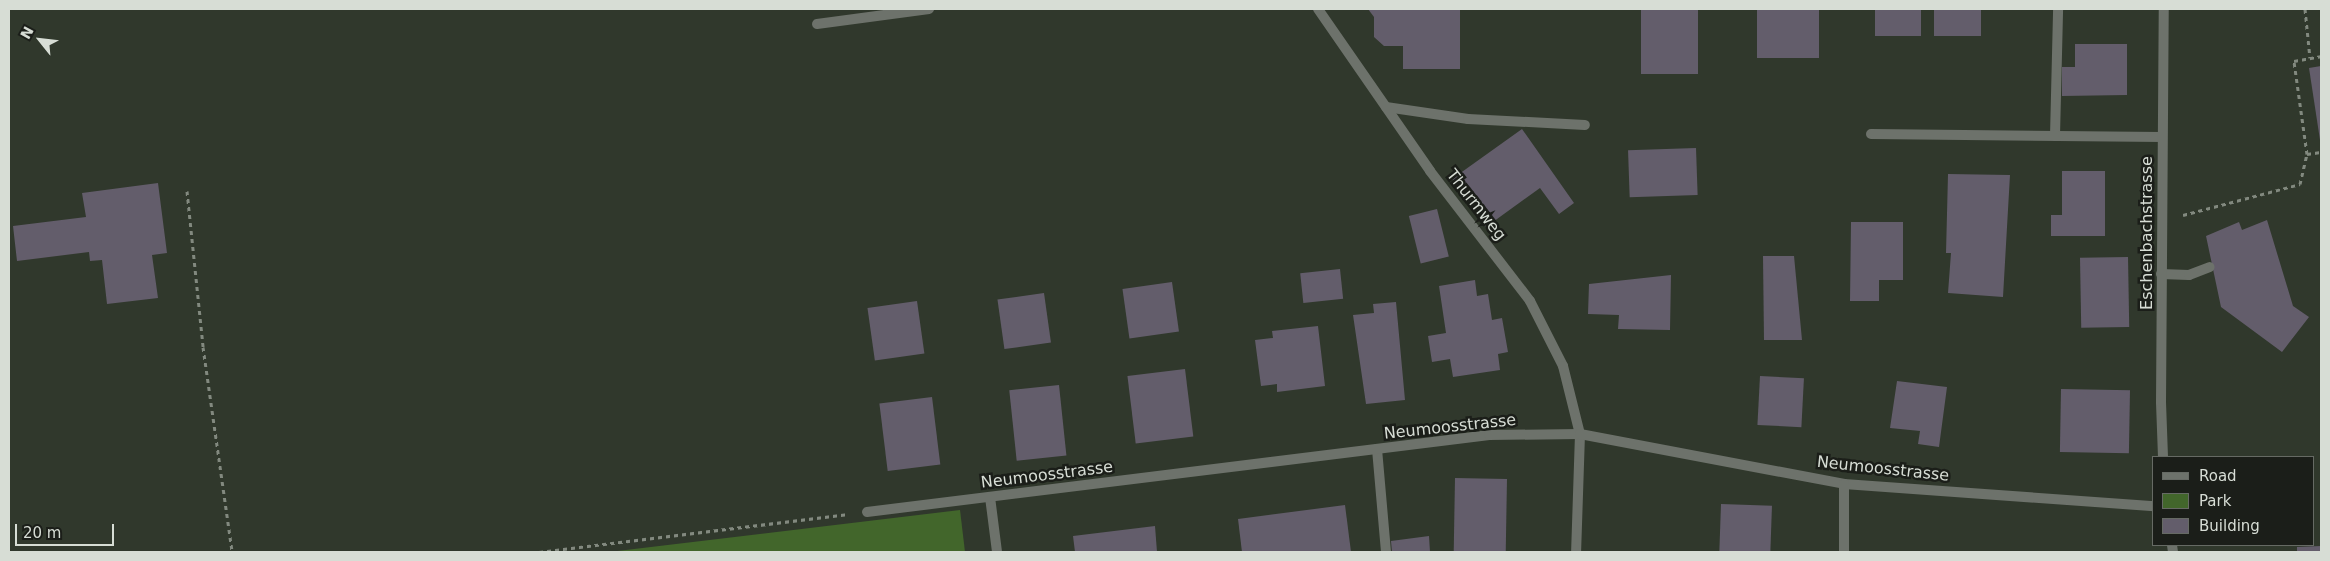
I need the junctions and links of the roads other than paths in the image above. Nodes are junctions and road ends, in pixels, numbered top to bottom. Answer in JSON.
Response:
{"nodes":[{"id":1,"x":929,"y":9,"type":"edge"},
{"id":2,"x":1318,"y":9,"type":"edge"},
{"id":3,"x":2058,"y":9,"type":"edge"},
{"id":4,"x":2164,"y":9,"type":"edge"},
{"id":5,"x":817,"y":24,"type":"dead end"},
{"id":6,"x":1386,"y":107,"type":"junction"},
{"id":7,"x":1585,"y":126,"type":"dead end"},
{"id":8,"x":1871,"y":134,"type":"dead end"},
{"id":9,"x":2055,"y":136,"type":"junction"},
{"id":10,"x":2162,"y":137,"type":"junction"},
{"id":11,"x":2210,"y":267,"type":"dead end"},
{"id":12,"x":2161,"y":274,"type":"junction"},
{"id":13,"x":1580,"y":434,"type":"junction"},
{"id":14,"x":1377,"y":449,"type":"junction"},
{"id":15,"x":2163,"y":456,"type":"edge"},
{"id":16,"x":1844,"y":484,"type":"junction"},
{"id":17,"x":990,"y":497,"type":"junction"},
{"id":18,"x":2152,"y":506,"type":"edge"},
{"id":19,"x":868,"y":512,"type":"road end"},
{"id":20,"x":997,"y":552,"type":"edge"},
{"id":21,"x":1386,"y":552,"type":"edge"},
{"id":22,"x":1576,"y":552,"type":"edge"},
{"id":23,"x":1844,"y":552,"type":"edge"}],
"edges":[{"from":1,"to":5,"type":"street"},
{"from":2,"to":6,"type":"street","name":"Thurmweg"},
{"from":3,"to":9,"type":"street"},
{"from":4,"to":10,"type":"street","name":"Eschenbachstrasse"},
{"from":6,"to":7,"type":"street"},
{"from":6,"to":13,"type":"street","name":"Thurmweg"},
{"from":8,"to":9,"type":"street"},
{"from":9,"to":10,"type":"street"},
{"from":10,"to":12,"type":"street","name":"Eschenbachstrasse"},
{"from":11,"to":12,"type":"street"},
{"from":12,"to":15,"type":"street","name":"Eschenbachstrasse"},
{"from":13,"to":14,"type":"street","name":"Neumoosstrasse"},
{"from":13,"to":16,"type":"street","name":"Neumoosstrasse"},
{"from":13,"to":22,"type":"street","name":"Thurmweg"},
{"from":14,"to":17,"type":"street","name":"Neumoosstrasse"},
{"from":14,"to":21,"type":"street"},
{"from":16,"to":18,"type":"street","name":"Neumoosstrasse"},
{"from":16,"to":23,"type":"street"},
{"from":17,"to":19,"type":"street","name":"Neumoosstrasse"},
{"from":17,"to":20,"type":"street"}]}
